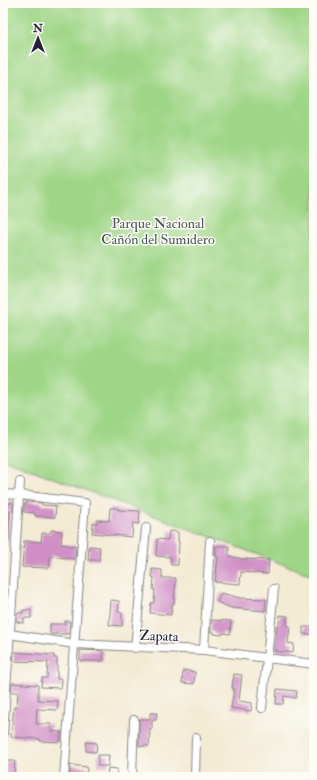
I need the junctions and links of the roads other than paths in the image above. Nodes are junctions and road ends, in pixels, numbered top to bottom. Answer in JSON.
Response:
{"nodes":[{"id":1,"x":20,"y":482,"type":"dead end"},
{"id":2,"x":3,"y":494,"type":"edge"},
{"id":3,"x":20,"y":494,"type":"junction"},
{"id":4,"x":146,"y":528,"type":"dead end"},
{"id":5,"x":210,"y":541,"type":"dead end"},
{"id":6,"x":274,"y":589,"type":"dead end"},
{"id":7,"x":6,"y":634,"type":"edge"},
{"id":8,"x":75,"y":644,"type":"junction"},
{"id":9,"x":135,"y":648,"type":"junction"},
{"id":10,"x":204,"y":650,"type":"junction"},
{"id":11,"x":267,"y":658,"type":"junction"},
{"id":12,"x":314,"y":664,"type":"edge"},
{"id":13,"x":262,"y":708,"type":"dead end"},
{"id":14,"x":134,"y":720,"type":"dead end"},
{"id":15,"x":3,"y":734,"type":"edge"},
{"id":16,"x":196,"y":738,"type":"dead end"},
{"id":17,"x":64,"y":777,"type":"edge"},
{"id":18,"x":132,"y":777,"type":"edge"},
{"id":19,"x":195,"y":777,"type":"edge"}],
"edges":[{"from":1,"to":3,"type":"street"},
{"from":2,"to":3,"type":"street"},
{"from":3,"to":7,"type":"street"},
{"from":3,"to":8,"type":"street"},
{"from":4,"to":9,"type":"street"},
{"from":5,"to":10,"type":"street"},
{"from":6,"to":11,"type":"street"},
{"from":7,"to":8,"type":"street","name":"Zapata"},
{"from":7,"to":15,"type":"street"},
{"from":8,"to":9,"type":"street","name":"Zapata"},
{"from":8,"to":17,"type":"street"},
{"from":9,"to":10,"type":"street","name":"Zapata"},
{"from":10,"to":11,"type":"street","name":"Zapata"},
{"from":11,"to":12,"type":"street","name":"Zapata"},
{"from":11,"to":13,"type":"street"},
{"from":14,"to":18,"type":"street"},
{"from":16,"to":19,"type":"street"}]}
